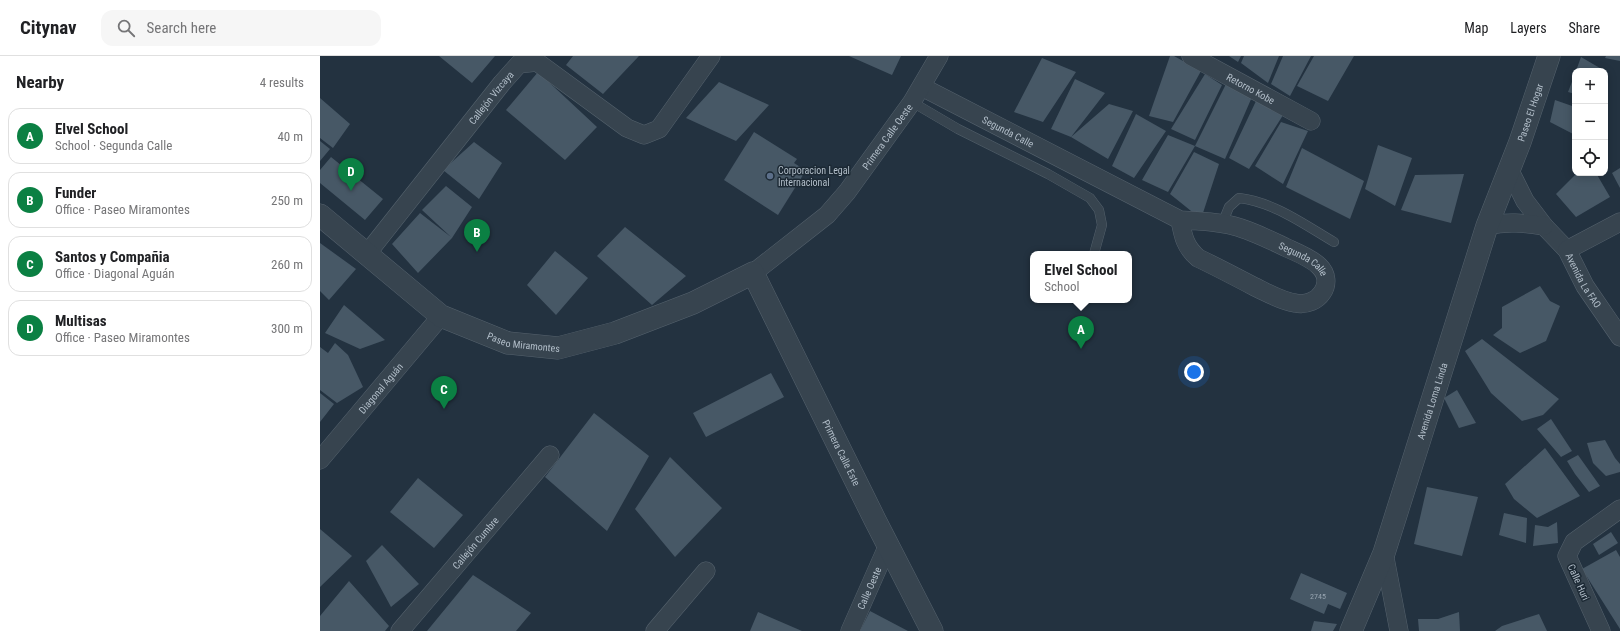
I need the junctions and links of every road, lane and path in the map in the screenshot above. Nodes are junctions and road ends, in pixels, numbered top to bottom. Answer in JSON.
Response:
{"nodes":[{"id":1,"x":711,"y":56,"type":"edge"},
{"id":2,"x":939,"y":56,"type":"edge"},
{"id":3,"x":1191,"y":56,"type":"edge"},
{"id":4,"x":1549,"y":56,"type":"edge"},
{"id":5,"x":922,"y":87,"type":"junction"},
{"id":6,"x":912,"y":102,"type":"junction"},
{"id":7,"x":1310,"y":121,"type":"dead end"},
{"id":8,"x":1509,"y":169,"type":"junction"},
{"id":9,"x":320,"y":215,"type":"edge"},
{"id":10,"x":1180,"y":220,"type":"junction"},
{"id":11,"x":1620,"y":222,"type":"edge"},
{"id":12,"x":1222,"y":224,"type":"junction"},
{"id":13,"x":1487,"y":226,"type":"junction"},
{"id":14,"x":1544,"y":226,"type":"junction"},
{"id":15,"x":1334,"y":242,"type":"dead end"},
{"id":16,"x":1567,"y":250,"type":"junction"},
{"id":17,"x":1095,"y":251,"type":"edge"},
{"id":18,"x":366,"y":255,"type":"junction"},
{"id":19,"x":754,"y":273,"type":"junction"},
{"id":20,"x":441,"y":316,"type":"junction"},
{"id":21,"x":1620,"y":338,"type":"edge"},
{"id":22,"x":550,"y":455,"type":"dead end"},
{"id":23,"x":320,"y":460,"type":"edge"},
{"id":24,"x":1620,"y":509,"type":"edge"},
{"id":25,"x":888,"y":545,"type":"junction"},
{"id":26,"x":1384,"y":553,"type":"junction"},
{"id":27,"x":706,"y":571,"type":"dead end"},
{"id":28,"x":400,"y":631,"type":"edge"},
{"id":29,"x":655,"y":631,"type":"edge"},
{"id":30,"x":850,"y":631,"type":"edge"},
{"id":31,"x":932,"y":631,"type":"edge"},
{"id":32,"x":1351,"y":631,"type":"edge"},
{"id":33,"x":1399,"y":631,"type":"edge"},
{"id":34,"x":1601,"y":631,"type":"edge"}],
"edges":[{"from":1,"to":18,"type":"street","name":"Callejón Vizcaya"},
{"from":2,"to":5,"type":"street","name":"Primera Calle Oeste"},
{"from":3,"to":7,"type":"street","name":"Retorno Kobe"},
{"from":4,"to":8,"type":"street","name":"Paseo El Hogar"},
{"from":5,"to":6,"type":"street","name":"Primera Calle Oeste"},
{"from":5,"to":10,"type":"street","name":"Segunda Calle"},
{"from":6,"to":17,"type":"lane"},
{"from":6,"to":19,"type":"street","name":"Primera Calle Oeste"},
{"from":8,"to":13,"type":"street","name":"Avenida Loma Linda"},
{"from":8,"to":14,"type":"street","name":"Avenida La FAO"},
{"from":9,"to":18,"type":"street","name":"Paseo Miramontes"},
{"from":10,"to":12,"type":"street","name":"Segunda Calle"},
{"from":10,"to":12,"type":"street","name":"Segunda Calle"},
{"from":11,"to":16,"type":"street"},
{"from":12,"to":15,"type":"lane"},
{"from":13,"to":14,"type":"street"},
{"from":13,"to":26,"type":"street","name":"Avenida Loma Linda"},
{"from":14,"to":16,"type":"street","name":"Avenida La FAO"},
{"from":16,"to":21,"type":"street","name":"Avenida La FAO"},
{"from":18,"to":20,"type":"street","name":"Paseo Miramontes"},
{"from":19,"to":20,"type":"street","name":"Paseo Miramontes"},
{"from":19,"to":25,"type":"street","name":"Primera Calle Este"},
{"from":20,"to":23,"type":"street","name":"Diagonal Aguán"},
{"from":22,"to":28,"type":"street","name":"Callejón Cumbre"},
{"from":24,"to":34,"type":"street","name":"Calle Huri"},
{"from":25,"to":30,"type":"street","name":"Calle Oeste"},
{"from":25,"to":31,"type":"street","name":"Primera Calle Este"},
{"from":26,"to":32,"type":"street","name":"Avenida Loma Linda"},
{"from":26,"to":33,"type":"street"},
{"from":27,"to":29,"type":"street"}]}
